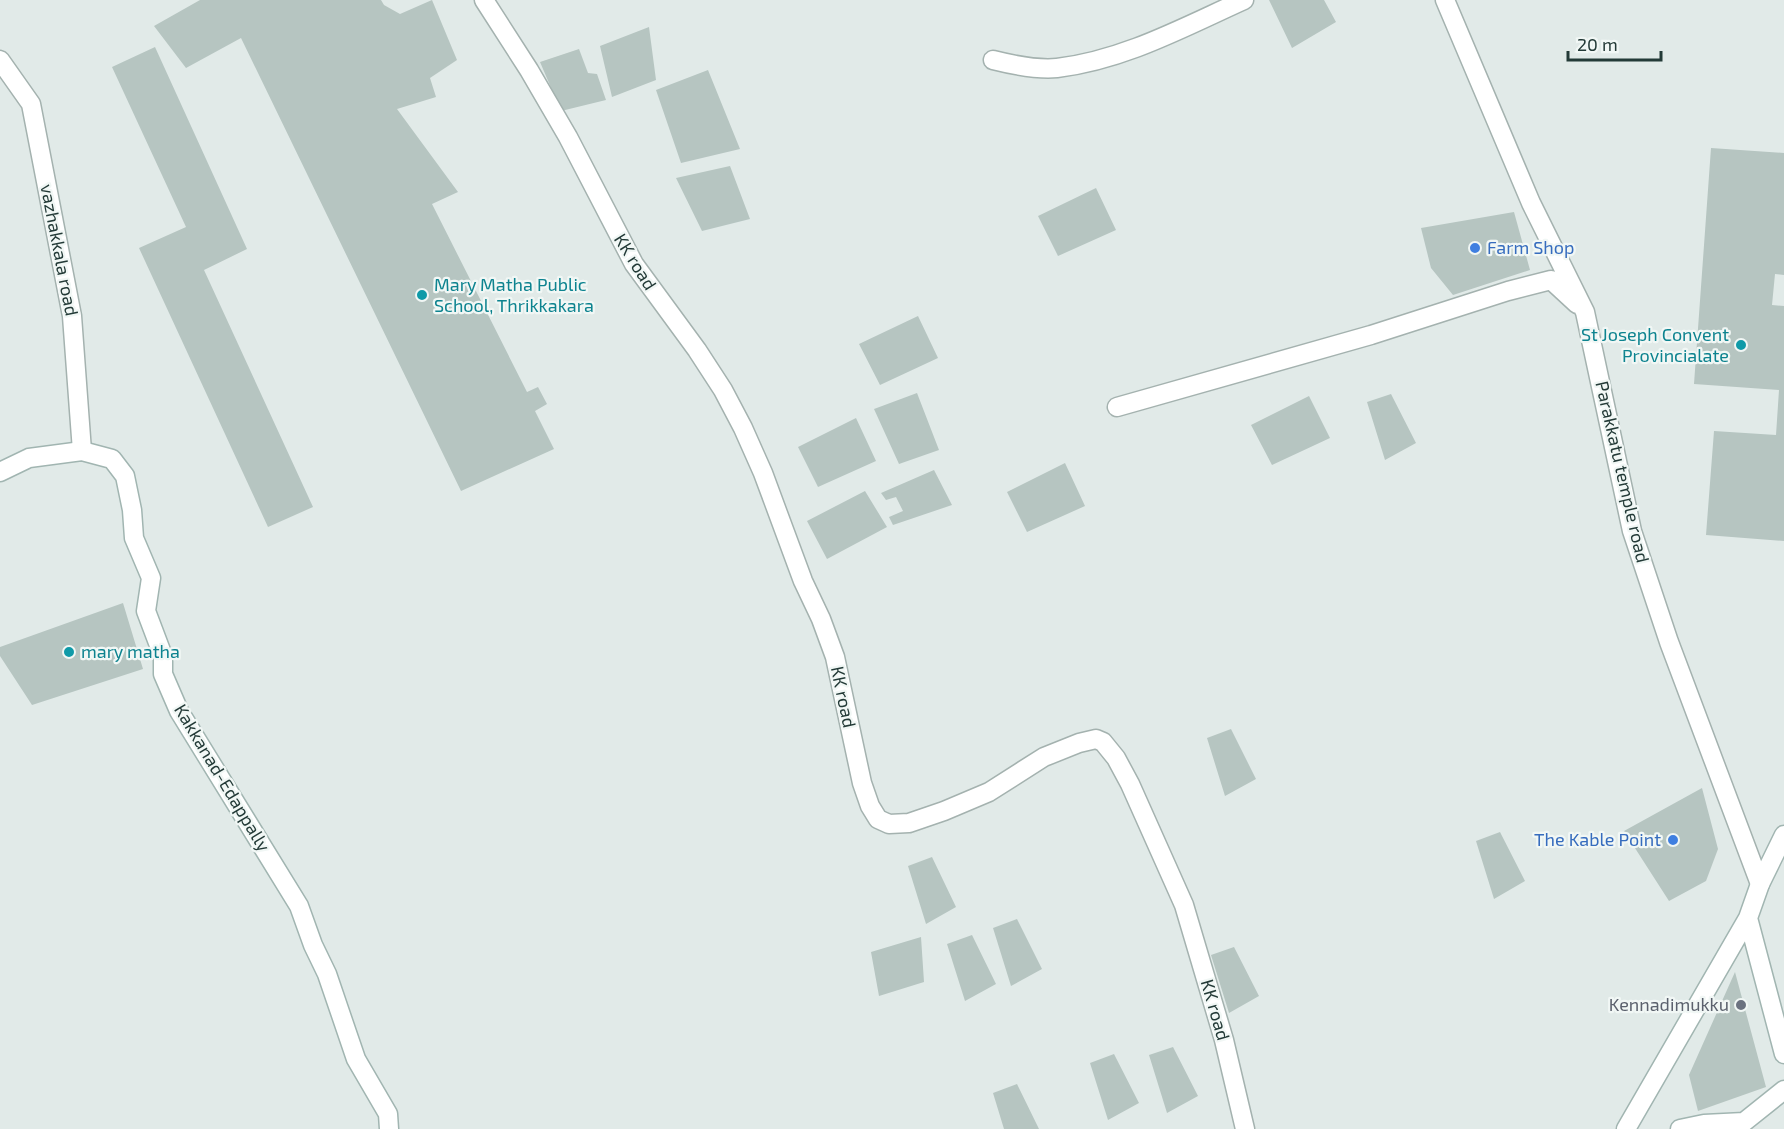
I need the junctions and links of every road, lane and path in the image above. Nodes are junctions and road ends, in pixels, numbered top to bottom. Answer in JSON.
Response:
{"nodes":[{"id":1,"x":484,"y":0,"type":"edge"},
{"id":2,"x":1244,"y":0,"type":"edge"},
{"id":3,"x":1445,"y":0,"type":"edge"},
{"id":4,"x":0,"y":60,"type":"edge"},
{"id":5,"x":993,"y":60,"type":"dead end"},
{"id":6,"x":1585,"y":312,"type":"junction"},
{"id":7,"x":1117,"y":407,"type":"dead end"},
{"id":8,"x":82,"y":451,"type":"junction"},
{"id":9,"x":0,"y":472,"type":"edge"},
{"id":10,"x":1784,"y":835,"type":"edge"},
{"id":11,"x":1760,"y":884,"type":"junction"},
{"id":12,"x":1748,"y":918,"type":"junction"},
{"id":13,"x":1784,"y":1054,"type":"edge"},
{"id":14,"x":1784,"y":1090,"type":"edge"},
{"id":15,"x":389,"y":1129,"type":"edge"},
{"id":16,"x":1245,"y":1129,"type":"edge"},
{"id":17,"x":1626,"y":1129,"type":"edge"},
{"id":18,"x":1680,"y":1129,"type":"edge"}],
"edges":[{"from":1,"to":16,"type":"street","name":"KK road"},
{"from":2,"to":5,"type":"street"},
{"from":3,"to":6,"type":"street","name":"Parakkatu temple road"},
{"from":4,"to":8,"type":"street","name":"vazhakkala road"},
{"from":6,"to":7,"type":"street"},
{"from":6,"to":11,"type":"street","name":"Parakkatu temple road"},
{"from":8,"to":9,"type":"street","name":"Kakkanad-Edappally"},
{"from":8,"to":15,"type":"street","name":"Kakkanad-Edappally"},
{"from":10,"to":11,"type":"street"},
{"from":11,"to":12,"type":"street"},
{"from":12,"to":13,"type":"street"},
{"from":12,"to":17,"type":"street"},
{"from":14,"to":18,"type":"street"}]}
